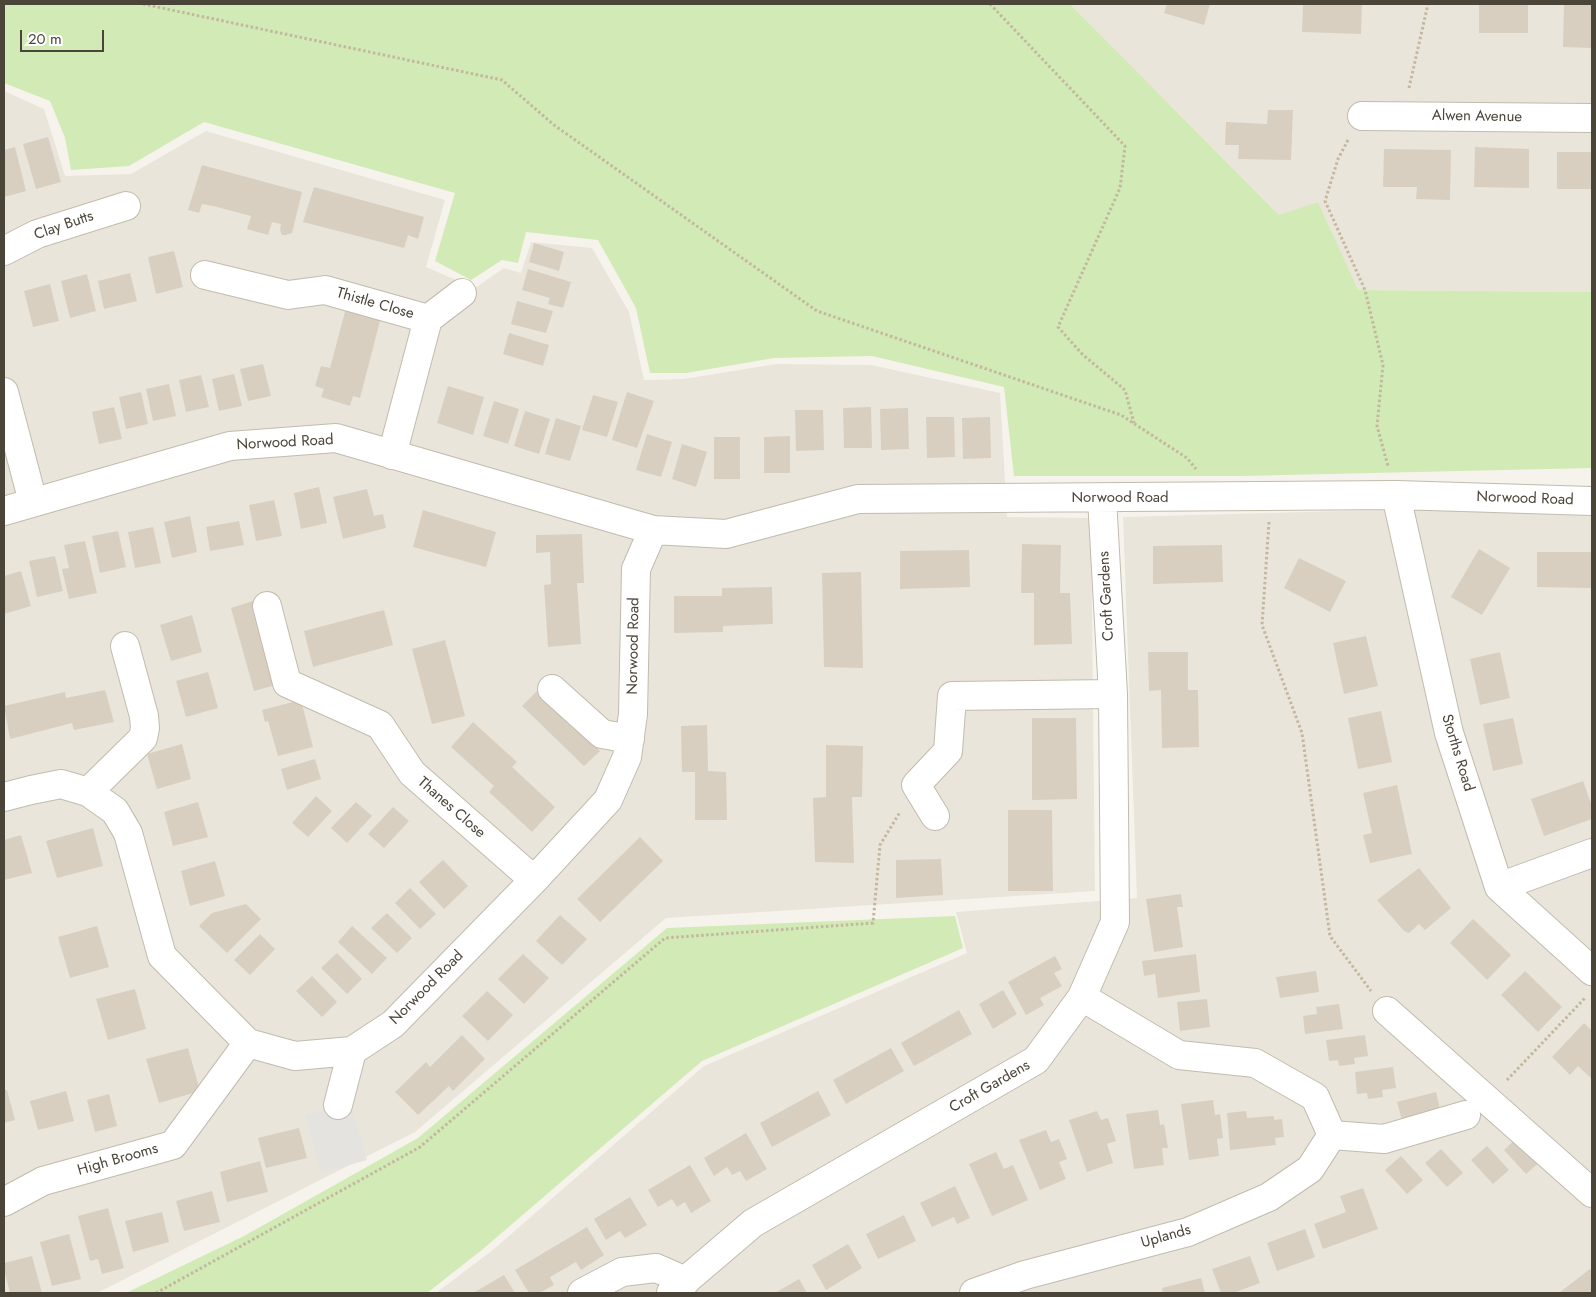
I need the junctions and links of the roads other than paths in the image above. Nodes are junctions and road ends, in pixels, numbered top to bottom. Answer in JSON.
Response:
{"nodes":[{"id":1,"x":1362,"y":116,"type":"road end"},
{"id":2,"x":1592,"y":118,"type":"edge"},
{"id":3,"x":126,"y":206,"type":"dead end"},
{"id":4,"x":4,"y":251,"type":"edge"},
{"id":5,"x":204,"y":275,"type":"dead end"},
{"id":6,"x":462,"y":293,"type":"dead end"},
{"id":7,"x":428,"y":319,"type":"junction"},
{"id":8,"x":4,"y":392,"type":"edge"},
{"id":9,"x":392,"y":455,"type":"junction"},
{"id":10,"x":1396,"y":495,"type":"junction"},
{"id":11,"x":1102,"y":498,"type":"junction"},
{"id":12,"x":1592,"y":501,"type":"edge"},
{"id":13,"x":32,"y":502,"type":"junction"},
{"id":14,"x":4,"y":512,"type":"edge"},
{"id":15,"x":653,"y":530,"type":"junction"},
{"id":16,"x":267,"y":606,"type":"dead end"},
{"id":17,"x":125,"y":646,"type":"dead end"},
{"id":18,"x":552,"y":689,"type":"dead end"},
{"id":19,"x":1113,"y":694,"type":"junction"},
{"id":20,"x":630,"y":739,"type":"junction"},
{"id":21,"x":88,"y":792,"type":"junction"},
{"id":22,"x":4,"y":797,"type":"edge"},
{"id":23,"x":935,"y":816,"type":"dead end"},
{"id":24,"x":1592,"y":853,"type":"edge"},
{"id":25,"x":534,"y":880,"type":"junction"},
{"id":26,"x":1499,"y":887,"type":"junction"},
{"id":27,"x":1592,"y":971,"type":"edge"},
{"id":28,"x":1082,"y":997,"type":"junction"},
{"id":29,"x":1387,"y":1011,"type":"road end"},
{"id":30,"x":248,"y":1043,"type":"junction"},
{"id":31,"x":352,"y":1050,"type":"junction"},
{"id":32,"x":338,"y":1105,"type":"dead end"},
{"id":33,"x":1477,"y":1108,"type":"junction"},
{"id":34,"x":1332,"y":1135,"type":"junction"},
{"id":35,"x":1592,"y":1193,"type":"edge"},
{"id":36,"x":4,"y":1202,"type":"edge"},
{"id":37,"x":678,"y":1287,"type":"edge"},
{"id":38,"x":582,"y":1293,"type":"edge"},
{"id":39,"x":974,"y":1293,"type":"edge"}],
"edges":[{"from":1,"to":2,"type":"street","name":"Alwen Avenue"},
{"from":3,"to":4,"type":"street","name":"Clay Butts"},
{"from":5,"to":7,"type":"street","name":"Thistle Close"},
{"from":6,"to":7,"type":"street","name":"Thistle Close"},
{"from":7,"to":9,"type":"street","name":"Thistle Close"},
{"from":8,"to":13,"type":"street"},
{"from":9,"to":13,"type":"street","name":"Norwood Road"},
{"from":9,"to":15,"type":"street","name":"Norwood Road"},
{"from":10,"to":11,"type":"street","name":"Norwood Road"},
{"from":10,"to":12,"type":"street","name":"Norwood Road"},
{"from":10,"to":26,"type":"street","name":"Storths Road"},
{"from":11,"to":15,"type":"street","name":"Norwood Road"},
{"from":11,"to":19,"type":"street","name":"Croft Gardens"},
{"from":13,"to":14,"type":"street","name":"Norwood Road"},
{"from":15,"to":20,"type":"street","name":"Norwood Road"},
{"from":16,"to":25,"type":"street","name":"Thanes Close"},
{"from":17,"to":21,"type":"street"},
{"from":18,"to":20,"type":"street"},
{"from":19,"to":23,"type":"street"},
{"from":19,"to":28,"type":"street","name":"Croft Gardens"},
{"from":20,"to":25,"type":"street","name":"Norwood Road"},
{"from":21,"to":22,"type":"street","name":"Norwood Road"},
{"from":21,"to":30,"type":"street","name":"Norwood Road"},
{"from":24,"to":26,"type":"street"},
{"from":25,"to":31,"type":"street","name":"Norwood Road"},
{"from":26,"to":27,"type":"street","name":"Storths Road"},
{"from":28,"to":34,"type":"street"},
{"from":28,"to":37,"type":"street","name":"Croft Gardens"},
{"from":29,"to":33,"type":"street"},
{"from":30,"to":31,"type":"street","name":"Norwood Road"},
{"from":30,"to":36,"type":"street","name":"High Brooms"},
{"from":31,"to":32,"type":"street"},
{"from":33,"to":34,"type":"street"},
{"from":33,"to":35,"type":"street"},
{"from":34,"to":39,"type":"street","name":"Uplands"},
{"from":37,"to":38,"type":"street"}]}
